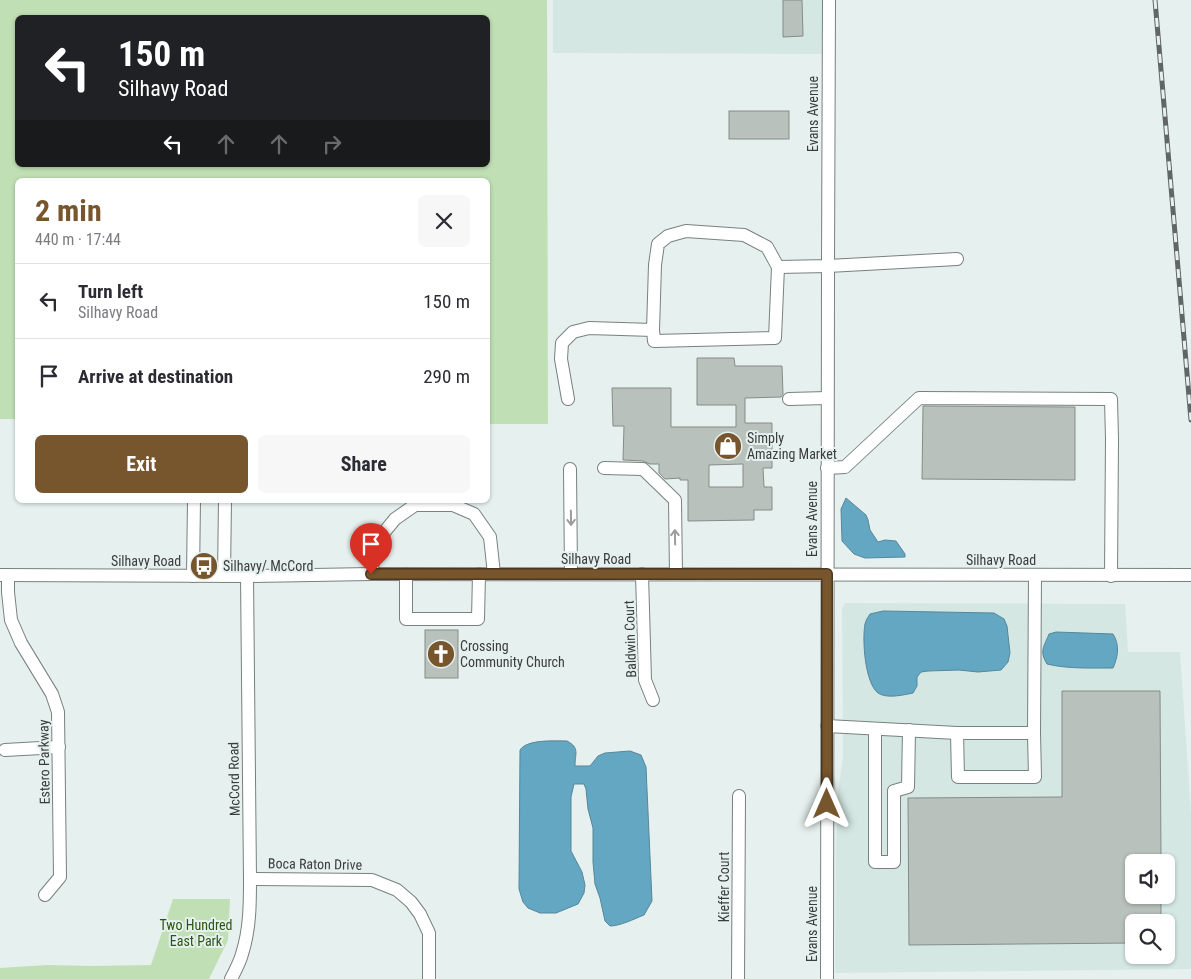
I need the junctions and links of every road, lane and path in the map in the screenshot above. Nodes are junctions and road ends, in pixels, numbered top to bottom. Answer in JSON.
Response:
{"nodes":[{"id":1,"x":829,"y":0,"type":"edge"},
{"id":2,"x":958,"y":259,"type":"dead end"},
{"id":3,"x":828,"y":266,"type":"junction"},
{"id":4,"x":778,"y":267,"type":"junction"},
{"id":5,"x":653,"y":330,"type":"junction"},
{"id":6,"x":827,"y":398,"type":"junction"},
{"id":7,"x":568,"y":399,"type":"dead end"},
{"id":8,"x":789,"y":399,"type":"dead end"},
{"id":9,"x":604,"y":468,"type":"dead end"},
{"id":10,"x":827,"y":468,"type":"junction"},
{"id":11,"x":570,"y":469,"type":"dead end"},
{"id":12,"x":194,"y":503,"type":"edge"},
{"id":13,"x":225,"y":503,"type":"edge"},
{"id":14,"x":371,"y":574,"type":"junction"},
{"id":15,"x":406,"y":574,"type":"junction"},
{"id":16,"x":479,"y":574,"type":"junction"},
{"id":17,"x":494,"y":574,"type":"junction"},
{"id":18,"x":571,"y":574,"type":"junction"},
{"id":19,"x":642,"y":574,"type":"junction"},
{"id":20,"x":676,"y":574,"type":"junction"},
{"id":21,"x":827,"y":574,"type":"junction"},
{"id":22,"x":4,"y":575,"type":"edge"},
{"id":23,"x":1035,"y":575,"type":"junction"},
{"id":24,"x":1191,"y":575,"type":"edge"},
{"id":25,"x":193,"y":576,"type":"junction"},
{"id":26,"x":224,"y":576,"type":"junction"},
{"id":27,"x":247,"y":576,"type":"junction"},
{"id":28,"x":1111,"y":576,"type":"junction"},
{"id":29,"x":654,"y":700,"type":"dead end"},
{"id":30,"x":827,"y":726,"type":"junction"},
{"id":31,"x":874,"y":729,"type":"junction"},
{"id":32,"x":908,"y":730,"type":"junction"},
{"id":33,"x":958,"y":733,"type":"junction"},
{"id":34,"x":1034,"y":733,"type":"junction"},
{"id":35,"x":59,"y":747,"type":"junction"},
{"id":36,"x":5,"y":750,"type":"dead end"},
{"id":37,"x":874,"y":790,"type":"junction"},
{"id":38,"x":894,"y":791,"type":"junction"},
{"id":39,"x":739,"y":796,"type":"dead end"},
{"id":40,"x":250,"y":879,"type":"junction"},
{"id":41,"x":46,"y":895,"type":"dead end"},
{"id":42,"x":231,"y":979,"type":"edge"},
{"id":43,"x":429,"y":979,"type":"edge"},
{"id":44,"x":738,"y":979,"type":"edge"},
{"id":45,"x":827,"y":979,"type":"edge"}],
"edges":[{"from":1,"to":3,"type":"street","name":"Evans Avenue"},
{"from":2,"to":3,"type":"street"},
{"from":3,"to":4,"type":"street"},
{"from":3,"to":6,"type":"street","name":"Evans Avenue"},
{"from":4,"to":5,"type":"street"},
{"from":4,"to":5,"type":"street"},
{"from":5,"to":7,"type":"street"},
{"from":6,"to":8,"type":"street"},
{"from":6,"to":10,"type":"street","name":"Evans Avenue"},
{"from":20,"to":9,"type":"street","one_way":true},
{"from":10,"to":21,"type":"street","name":"Evans Avenue"},
{"from":10,"to":28,"type":"street"},
{"from":11,"to":18,"type":"street","one_way":true},
{"from":12,"to":25,"type":"street"},
{"from":13,"to":26,"type":"street"},
{"from":14,"to":15,"type":"street","name":"Silhavy Road"},
{"from":14,"to":17,"type":"street"},
{"from":14,"to":27,"type":"street","name":"Silhavy Road"},
{"from":15,"to":16,"type":"street","name":"Silhavy Road"},
{"from":15,"to":16,"type":"street"},
{"from":16,"to":17,"type":"street","name":"Silhavy Road"},
{"from":17,"to":18,"type":"street","name":"Silhavy Road"},
{"from":18,"to":19,"type":"street","name":"Silhavy Road"},
{"from":19,"to":20,"type":"street","name":"Silhavy Road"},
{"from":19,"to":29,"type":"street","name":"Baldwin Court"},
{"from":20,"to":21,"type":"street","name":"Silhavy Road"},
{"from":21,"to":23,"type":"street","name":"Silhavy Road"},
{"from":21,"to":30,"type":"street","name":"Evans Avenue"},
{"from":22,"to":25,"type":"street","name":"Silhavy Road"},
{"from":22,"to":35,"type":"street","name":"Estero Parkway"},
{"from":23,"to":28,"type":"street","name":"Silhavy Road"},
{"from":23,"to":34,"type":"street"},
{"from":24,"to":28,"type":"street","name":"Silhavy Road"},
{"from":25,"to":26,"type":"street","name":"Silhavy Road"},
{"from":26,"to":27,"type":"street","name":"Silhavy Road"},
{"from":27,"to":40,"type":"street","name":"McCord Road"},
{"from":30,"to":31,"type":"street"},
{"from":30,"to":45,"type":"street","name":"Evans Avenue"},
{"from":31,"to":32,"type":"street"},
{"from":31,"to":37,"type":"street"},
{"from":32,"to":33,"type":"street"},
{"from":32,"to":38,"type":"street"},
{"from":33,"to":34,"type":"street"},
{"from":33,"to":34,"type":"street"},
{"from":35,"to":36,"type":"street"},
{"from":35,"to":41,"type":"street","name":"Estero Parkway"},
{"from":37,"to":38,"type":"street"},
{"from":37,"to":38,"type":"street"},
{"from":39,"to":44,"type":"street","name":"Kieffer Court"},
{"from":40,"to":42,"type":"street","name":"McCord Road"},
{"from":40,"to":43,"type":"street","name":"Boca Raton Drive"}]}
